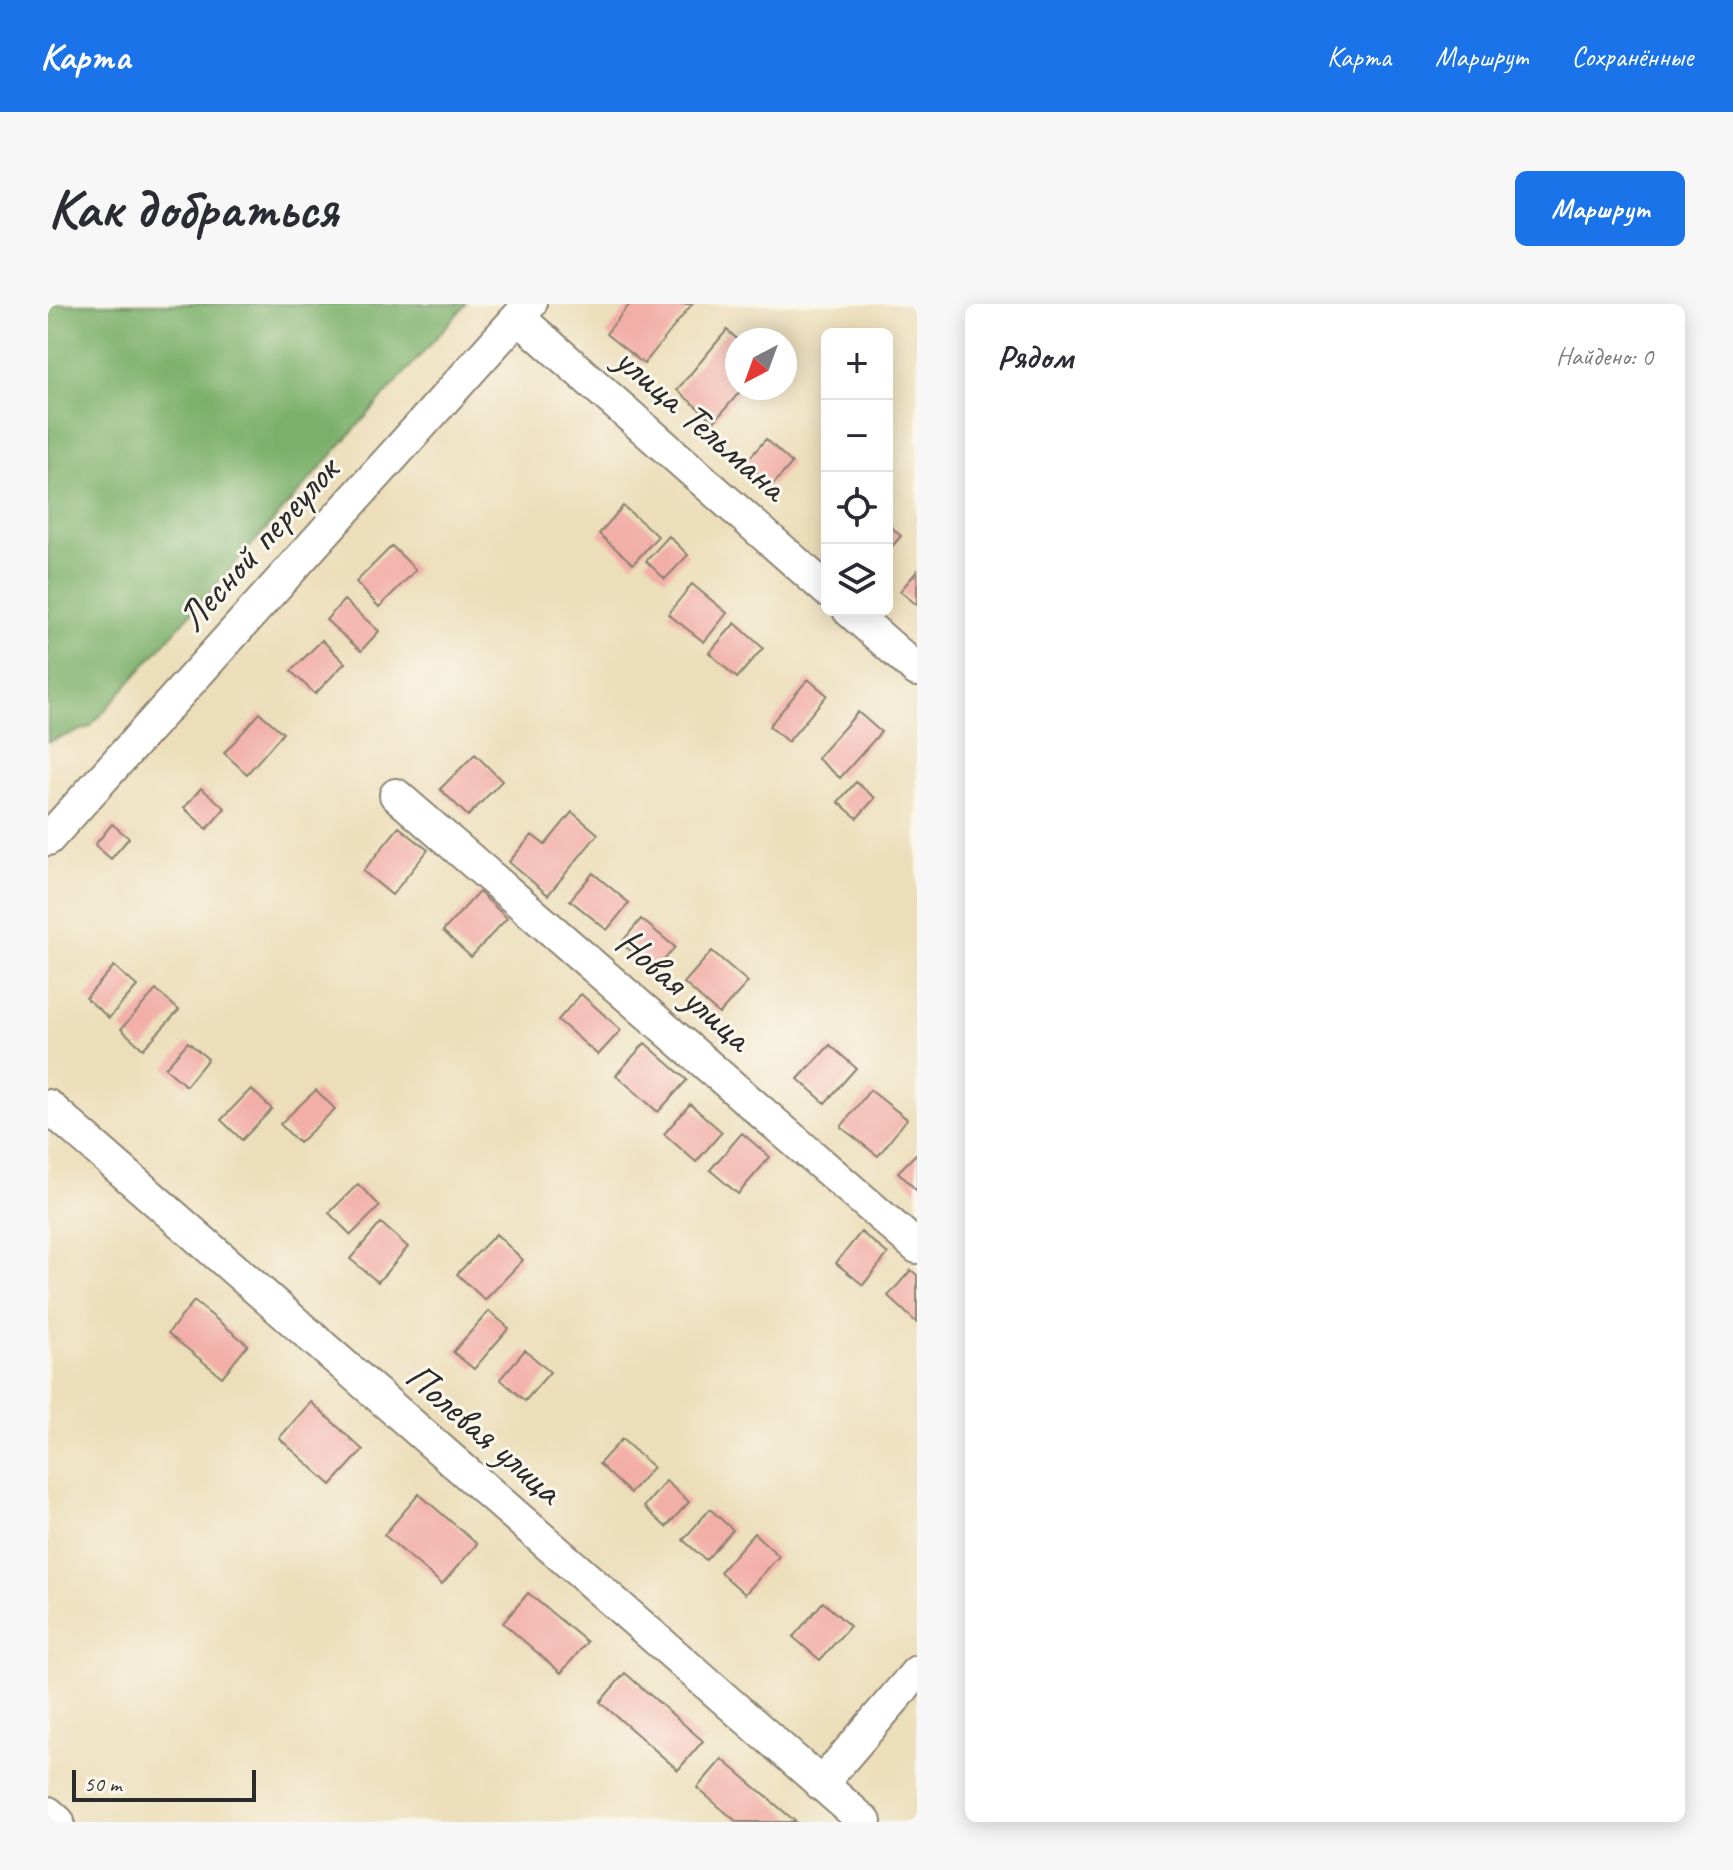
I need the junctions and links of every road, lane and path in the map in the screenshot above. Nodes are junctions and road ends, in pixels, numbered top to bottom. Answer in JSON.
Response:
{"nodes":[{"id":1,"x":524,"y":311,"type":"edge"},
{"id":2,"x":821,"y":584,"type":"edge"},
{"id":3,"x":856,"y":616,"type":"edge"},
{"id":4,"x":917,"y":670,"type":"edge"},
{"id":5,"x":396,"y":795,"type":"dead end"},
{"id":6,"x":48,"y":839,"type":"edge"},
{"id":7,"x":48,"y":1106,"type":"edge"},
{"id":8,"x":917,"y":1247,"type":"edge"},
{"id":9,"x":917,"y":1672,"type":"edge"},
{"id":10,"x":821,"y":1784,"type":"junction"},
{"id":11,"x":48,"y":1813,"type":"edge"},
{"id":12,"x":58,"y":1822,"type":"edge"},
{"id":13,"x":865,"y":1822,"type":"edge"}],
"edges":[{"from":1,"to":2,"type":"street","name":"улица Тельмана"},
{"from":1,"to":6,"type":"street","name":"Лесной переулок"},
{"from":3,"to":4,"type":"street"},
{"from":5,"to":8,"type":"street","name":"Новая улица"},
{"from":7,"to":10,"type":"street","name":"Полевая улица"},
{"from":9,"to":10,"type":"street"},
{"from":10,"to":13,"type":"street","name":"Полевая улица"},
{"from":11,"to":12,"type":"street"}]}
